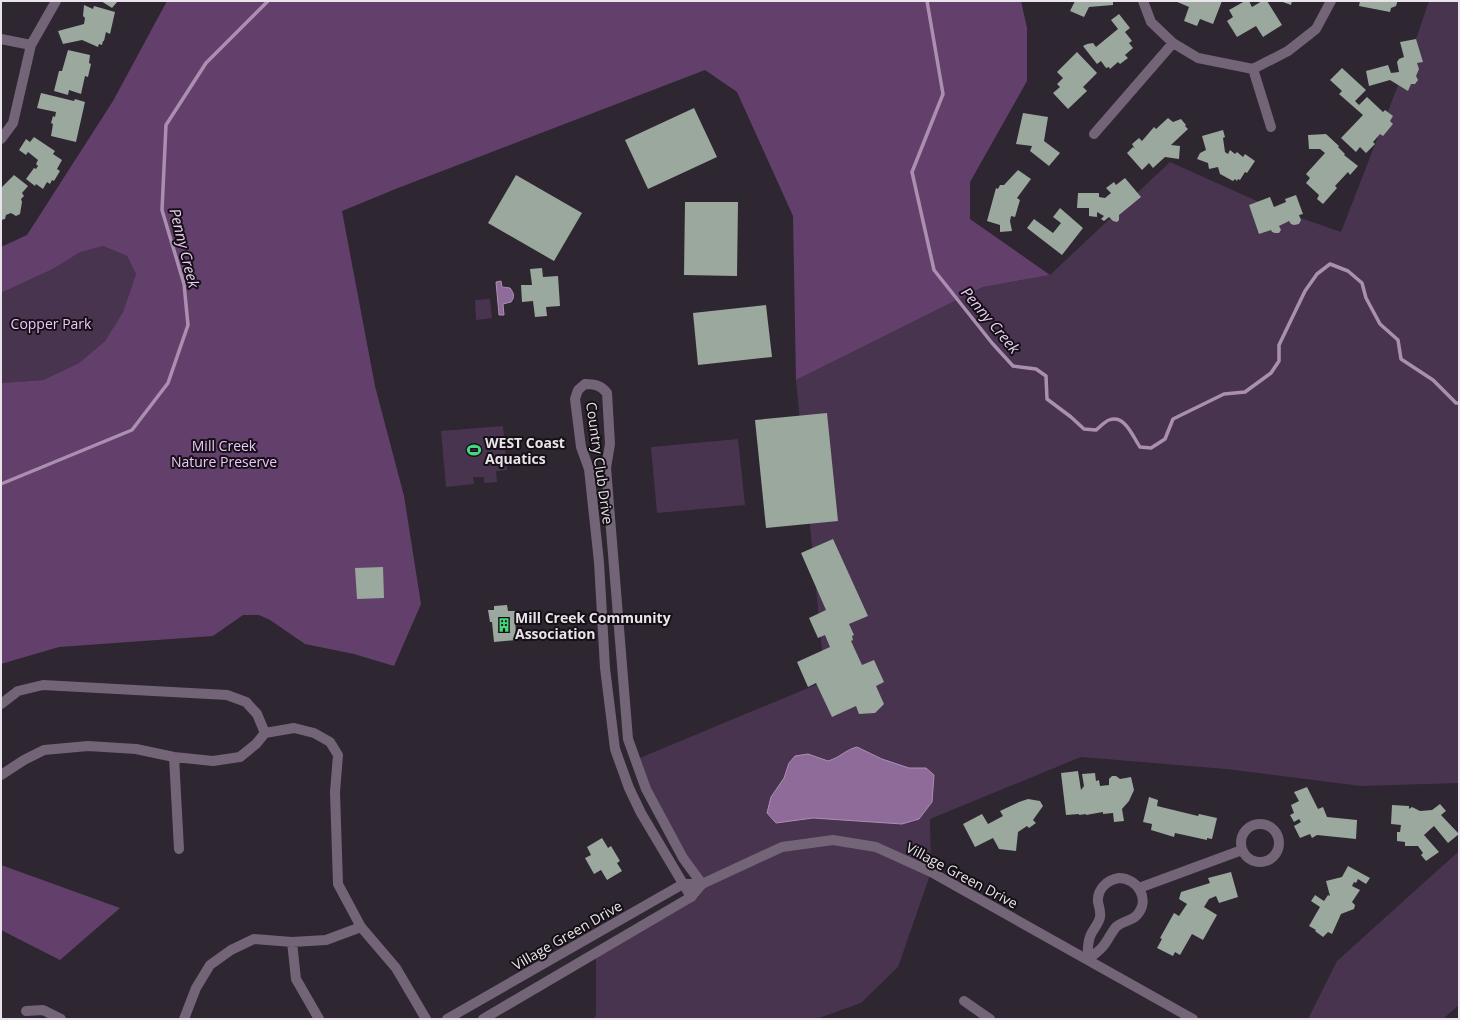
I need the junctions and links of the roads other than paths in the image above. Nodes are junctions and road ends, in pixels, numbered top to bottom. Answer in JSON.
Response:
{"nodes":[{"id":1,"x":56,"y":1,"type":"edge"},
{"id":2,"x":1143,"y":1,"type":"edge"},
{"id":3,"x":1331,"y":1,"type":"edge"},
{"id":4,"x":1,"y":39,"type":"edge"},
{"id":5,"x":1173,"y":43,"type":"junction"},
{"id":6,"x":31,"y":45,"type":"junction"},
{"id":7,"x":1253,"y":69,"type":"junction"},
{"id":8,"x":1271,"y":127,"type":"dead end"},
{"id":9,"x":1094,"y":134,"type":"dead end"},
{"id":10,"x":1,"y":139,"type":"edge"},
{"id":11,"x":1,"y":704,"type":"edge"},
{"id":12,"x":265,"y":733,"type":"junction"},
{"id":13,"x":174,"y":757,"type":"junction"},
{"id":14,"x":1,"y":775,"type":"edge"},
{"id":15,"x":179,"y":849,"type":"dead end"},
{"id":16,"x":1242,"y":850,"type":"dead end"},
{"id":17,"x":683,"y":884,"type":"junction"},
{"id":18,"x":702,"y":884,"type":"junction"},
{"id":19,"x":1139,"y":888,"type":"junction"},
{"id":20,"x":691,"y":897,"type":"junction"},
{"id":21,"x":361,"y":927,"type":"junction"},
{"id":22,"x":292,"y":942,"type":"junction"},
{"id":23,"x":1088,"y":959,"type":"junction"},
{"id":24,"x":964,"y":1001,"type":"dead end"},
{"id":25,"x":26,"y":1011,"type":"dead end"},
{"id":26,"x":61,"y":1019,"type":"edge"},
{"id":27,"x":184,"y":1019,"type":"edge"},
{"id":28,"x":319,"y":1019,"type":"edge"},
{"id":29,"x":426,"y":1019,"type":"edge"},
{"id":30,"x":447,"y":1019,"type":"edge"},
{"id":31,"x":483,"y":1019,"type":"edge"},
{"id":32,"x":990,"y":1019,"type":"edge"},
{"id":33,"x":1193,"y":1019,"type":"edge"}],
"edges":[{"from":1,"to":6,"type":"street"},
{"from":2,"to":5,"type":"street"},
{"from":3,"to":7,"type":"street"},
{"from":4,"to":6,"type":"street"},
{"from":5,"to":7,"type":"street"},
{"from":5,"to":9,"type":"street"},
{"from":6,"to":10,"type":"street"},
{"from":7,"to":8,"type":"street"},
{"from":11,"to":12,"type":"street"},
{"from":12,"to":13,"type":"street"},
{"from":12,"to":21,"type":"street"},
{"from":13,"to":14,"type":"street"},
{"from":13,"to":15,"type":"street"},
{"from":16,"to":19,"type":"street"},
{"from":17,"to":18,"type":"street","name":"Village Green Drive"},
{"from":17,"to":18,"type":"street","name":"Country Club Drive"},
{"from":17,"to":20,"type":"street","name":"Country Club Drive"},
{"from":17,"to":30,"type":"street","name":"Village Green Drive"},
{"from":18,"to":20,"type":"street","name":"Village Green Drive"},
{"from":18,"to":23,"type":"street","name":"Village Green Drive"},
{"from":19,"to":23,"type":"street"},
{"from":19,"to":23,"type":"street"},
{"from":20,"to":31,"type":"street","name":"Village Green Drive"},
{"from":21,"to":22,"type":"street"},
{"from":21,"to":29,"type":"street"},
{"from":22,"to":27,"type":"street"},
{"from":22,"to":28,"type":"street"},
{"from":23,"to":33,"type":"street","name":"Village Green Drive"},
{"from":24,"to":32,"type":"street"},
{"from":25,"to":26,"type":"street"}]}
